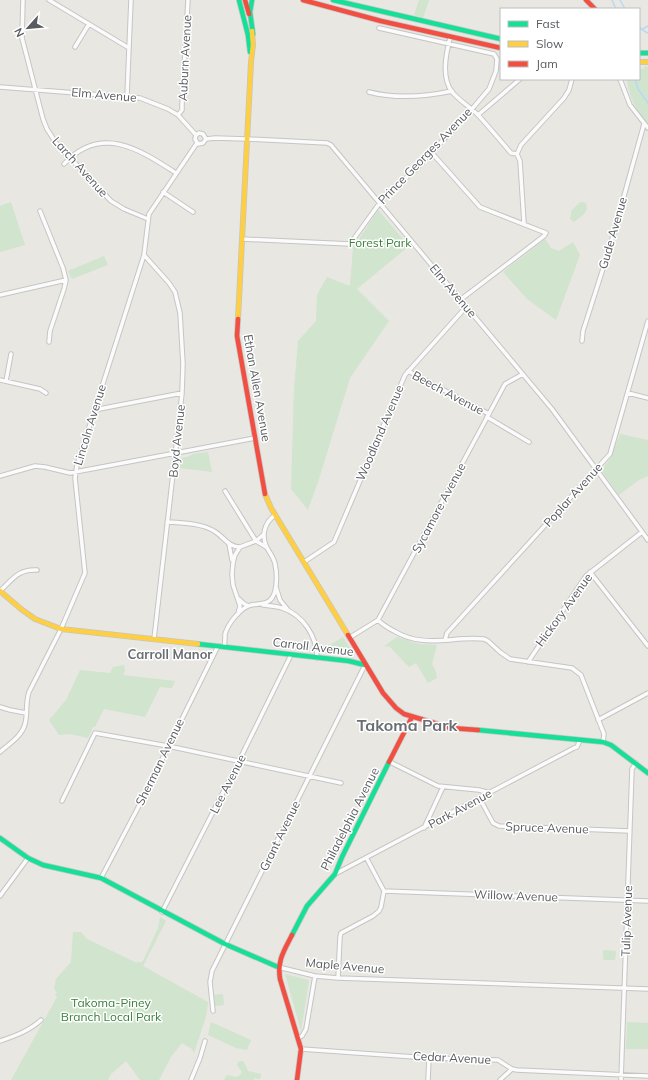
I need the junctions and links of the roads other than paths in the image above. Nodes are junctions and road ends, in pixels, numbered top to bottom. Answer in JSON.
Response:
{"nodes":[{"id":1,"x":23,"y":0,"type":"edge"},
{"id":2,"x":48,"y":0,"type":"edge"},
{"id":3,"x":131,"y":0,"type":"edge"},
{"id":4,"x":188,"y":0,"type":"edge"},
{"id":5,"x":239,"y":0,"type":"edge"},
{"id":6,"x":245,"y":0,"type":"edge"},
{"id":7,"x":252,"y":0,"type":"edge"},
{"id":8,"x":303,"y":0,"type":"edge"},
{"id":9,"x":333,"y":0,"type":"edge"},
{"id":10,"x":586,"y":0,"type":"edge"},
{"id":11,"x":594,"y":8,"type":"edge"},
{"id":12,"x":89,"y":24,"type":"junction"},
{"id":13,"x":379,"y":28,"type":"dead end"},
{"id":14,"x":253,"y":34,"type":"junction"},
{"id":15,"x":450,"y":38,"type":"junction"},
{"id":16,"x":500,"y":39,"type":"edge"},
{"id":17,"x":449,"y":44,"type":"junction"},
{"id":18,"x":75,"y":47,"type":"dead end"},
{"id":19,"x":129,"y":48,"type":"junction"},
{"id":20,"x":500,"y":48,"type":"edge"},
{"id":21,"x":251,"y":62,"type":"junction"},
{"id":22,"x":519,"y":80,"type":"edge"},
{"id":23,"x":572,"y":80,"type":"edge"},
{"id":24,"x":620,"y":80,"type":"edge"},
{"id":25,"x":0,"y":87,"type":"edge"},
{"id":26,"x":35,"y":89,"type":"junction"},
{"id":27,"x":452,"y":91,"type":"junction"},
{"id":28,"x":369,"y":92,"type":"dead end"},
{"id":29,"x":127,"y":96,"type":"junction"},
{"id":30,"x":472,"y":109,"type":"junction"},
{"id":31,"x":178,"y":115,"type":"junction"},
{"id":32,"x":478,"y":115,"type":"junction"},
{"id":33,"x":644,"y":124,"type":"junction"},
{"id":34,"x":648,"y":128,"type":"edge"},
{"id":35,"x":196,"y":135,"type":"junction"},
{"id":36,"x":206,"y":139,"type":"junction"},
{"id":37,"x":247,"y":139,"type":"junction"},
{"id":38,"x":197,"y":143,"type":"junction"},
{"id":39,"x":432,"y":153,"type":"junction"},
{"id":40,"x":517,"y":154,"type":"junction"},
{"id":41,"x":70,"y":158,"type":"junction"},
{"id":42,"x":64,"y":164,"type":"dead end"},
{"id":43,"x":176,"y":173,"type":"junction"},
{"id":44,"x":163,"y":192,"type":"junction"},
{"id":45,"x":379,"y":203,"type":"junction"},
{"id":46,"x":40,"y":211,"type":"dead end"},
{"id":47,"x":193,"y":212,"type":"dead end"},
{"id":48,"x":148,"y":219,"type":"junction"},
{"id":49,"x":524,"y":223,"type":"junction"},
{"id":50,"x":242,"y":239,"type":"junction"},
{"id":51,"x":144,"y":255,"type":"junction"},
{"id":52,"x":66,"y":280,"type":"junction"},
{"id":53,"x":0,"y":295,"type":"edge"},
{"id":54,"x":460,"y":300,"type":"junction"},
{"id":55,"x":466,"y":307,"type":"junction"},
{"id":56,"x":648,"y":321,"type":"edge"},
{"id":57,"x":582,"y":341,"type":"dead end"},
{"id":58,"x":49,"y":342,"type":"dead end"},
{"id":59,"x":11,"y":354,"type":"dead end"},
{"id":60,"x":408,"y":371,"type":"junction"},
{"id":61,"x":523,"y":374,"type":"junction"},
{"id":62,"x":0,"y":380,"type":"edge"},
{"id":63,"x":6,"y":381,"type":"junction"},
{"id":64,"x":46,"y":392,"type":"dead end"},
{"id":65,"x":182,"y":393,"type":"junction"},
{"id":66,"x":628,"y":393,"type":"junction"},
{"id":67,"x":648,"y":398,"type":"edge"},
{"id":68,"x":94,"y":410,"type":"junction"},
{"id":69,"x":488,"y":415,"type":"junction"},
{"id":70,"x":255,"y":438,"type":"junction"},
{"id":71,"x":530,"y":442,"type":"dead end"},
{"id":72,"x":176,"y":453,"type":"junction"},
{"id":73,"x":596,"y":469,"type":"junction"},
{"id":74,"x":76,"y":472,"type":"junction"},
{"id":75,"x":0,"y":476,"type":"edge"},
{"id":76,"x":225,"y":491,"type":"dead end"},
{"id":77,"x":275,"y":515,"type":"junction"},
{"id":78,"x":167,"y":522,"type":"junction"},
{"id":79,"x":642,"y":532,"type":"junction"},
{"id":80,"x":264,"y":534,"type":"junction"},
{"id":81,"x":648,"y":540,"type":"edge"},
{"id":82,"x":254,"y":541,"type":"junction"},
{"id":83,"x":229,"y":544,"type":"junction"},
{"id":84,"x":240,"y":547,"type":"junction"},
{"id":85,"x":266,"y":547,"type":"junction"},
{"id":86,"x":304,"y":562,"type":"junction"},
{"id":87,"x":233,"y":564,"type":"junction"},
{"id":88,"x":37,"y":570,"type":"dead end"},
{"id":89,"x":590,"y":572,"type":"junction"},
{"id":90,"x":276,"y":586,"type":"junction"},
{"id":91,"x":0,"y":591,"type":"edge"},
{"id":92,"x":238,"y":596,"type":"junction"},
{"id":93,"x":263,"y":604,"type":"junction"},
{"id":94,"x":248,"y":606,"type":"junction"},
{"id":95,"x":289,"y":611,"type":"junction"},
{"id":96,"x":238,"y":615,"type":"junction"},
{"id":97,"x":378,"y":620,"type":"junction"},
{"id":98,"x":60,"y":629,"type":"junction"},
{"id":99,"x":349,"y":638,"type":"junction"},
{"id":100,"x":154,"y":639,"type":"junction"},
{"id":101,"x":445,"y":640,"type":"junction"},
{"id":102,"x":218,"y":646,"type":"junction"},
{"id":103,"x":648,"y":646,"type":"edge"},
{"id":104,"x":224,"y":647,"type":"junction"},
{"id":105,"x":291,"y":654,"type":"junction"},
{"id":106,"x":317,"y":658,"type":"junction"},
{"id":107,"x":528,"y":662,"type":"junction"},
{"id":108,"x":365,"y":665,"type":"junction"},
{"id":109,"x":648,"y":693,"type":"edge"},
{"id":110,"x":0,"y":707,"type":"edge"},
{"id":111,"x":26,"y":712,"type":"junction"},
{"id":112,"x":412,"y":717,"type":"junction"},
{"id":113,"x":598,"y":720,"type":"junction"},
{"id":114,"x":580,"y":740,"type":"junction"},
{"id":115,"x":603,"y":742,"type":"junction"},
{"id":116,"x":168,"y":746,"type":"junction"},
{"id":117,"x":0,"y":752,"type":"edge"},
{"id":118,"x":239,"y":761,"type":"junction"},
{"id":119,"x":390,"y":762,"type":"junction"},
{"id":120,"x":636,"y":763,"type":"junction"},
{"id":121,"x":648,"y":773,"type":"edge"},
{"id":122,"x":310,"y":775,"type":"junction"},
{"id":123,"x":341,"y":783,"type":"dead end"},
{"id":124,"x":443,"y":787,"type":"junction"},
{"id":125,"x":490,"y":793,"type":"junction"},
{"id":126,"x":480,"y":799,"type":"junction"},
{"id":127,"x":62,"y":800,"type":"dead end"},
{"id":128,"x":424,"y":829,"type":"junction"},
{"id":129,"x":630,"y":831,"type":"junction"},
{"id":130,"x":0,"y":838,"type":"edge"},
{"id":131,"x":28,"y":858,"type":"junction"},
{"id":132,"x":367,"y":859,"type":"junction"},
{"id":133,"x":335,"y":874,"type":"junction"},
{"id":134,"x":101,"y":878,"type":"junction"},
{"id":135,"x":384,"y":891,"type":"junction"},
{"id":136,"x":0,"y":896,"type":"edge"},
{"id":137,"x":628,"y":900,"type":"junction"},
{"id":138,"x":648,"y":901,"type":"edge"},
{"id":139,"x":162,"y":912,"type":"junction"},
{"id":140,"x":225,"y":944,"type":"junction"},
{"id":141,"x":278,"y":967,"type":"junction"},
{"id":142,"x":315,"y":976,"type":"junction"},
{"id":143,"x":338,"y":978,"type":"junction"},
{"id":144,"x":624,"y":988,"type":"junction"},
{"id":145,"x":648,"y":989,"type":"edge"},
{"id":146,"x":213,"y":1011,"type":"dead end"},
{"id":147,"x":41,"y":1020,"type":"dead end"},
{"id":148,"x":298,"y":1038,"type":"junction"},
{"id":149,"x":0,"y":1041,"type":"edge"},
{"id":150,"x":205,"y":1041,"type":"dead end"},
{"id":151,"x":301,"y":1049,"type":"junction"},
{"id":152,"x":429,"y":1058,"type":"junction"},
{"id":153,"x":512,"y":1069,"type":"junction"},
{"id":154,"x":621,"y":1075,"type":"junction"},
{"id":155,"x":648,"y":1076,"type":"edge"},
{"id":156,"x":191,"y":1080,"type":"edge"},
{"id":157,"x":298,"y":1080,"type":"edge"},
{"id":158,"x":428,"y":1080,"type":"edge"},
{"id":159,"x":500,"y":1080,"type":"edge"},
{"id":160,"x":621,"y":1080,"type":"edge"}],
"edges":[{"from":1,"to":26,"type":"street","name":"Larch Avenue"},
{"from":2,"to":12,"type":"street"},
{"from":3,"to":19,"type":"street"},
{"from":4,"to":31,"type":"street","name":"Auburn Avenue"},
{"from":5,"to":21,"type":"main road","name":"Ethan Allen Avenue"},
{"from":6,"to":14,"type":"main road","name":"Ethan Allen Avenue"},
{"from":7,"to":14,"type":"main road"},
{"from":8,"to":15,"type":"main road"},
{"from":9,"to":16,"type":"main road"},
{"from":10,"to":11,"type":"main road"},
{"from":12,"to":18,"type":"street"},
{"from":12,"to":19,"type":"street"},
{"from":13,"to":17,"type":"street","name":"Prince Georges Avenue"},
{"from":14,"to":21,"type":"main road","name":"Ethan Allen Avenue"},
{"from":15,"to":17,"type":"street"},
{"from":15,"to":20,"type":"main road"},
{"from":17,"to":27,"type":"street"},
{"from":17,"to":30,"type":"street","name":"Prince Georges Avenue"},
{"from":19,"to":29,"type":"street"},
{"from":21,"to":37,"type":"main road","name":"Ethan Allen Avenue"},
{"from":22,"to":32,"type":"street","name":"Prince Georges Avenue"},
{"from":23,"to":40,"type":"street"},
{"from":24,"to":33,"type":"street"},
{"from":25,"to":26,"type":"street","name":"Elm Avenue"},
{"from":26,"to":29,"type":"street","name":"Elm Avenue"},
{"from":26,"to":41,"type":"street","name":"Larch Avenue"},
{"from":27,"to":28,"type":"street"},
{"from":27,"to":30,"type":"street"},
{"from":29,"to":31,"type":"street","name":"Elm Avenue"},
{"from":30,"to":32,"type":"street"},
{"from":30,"to":39,"type":"street","name":"Prince Georges Avenue"},
{"from":31,"to":35,"type":"street","name":"Elm Avenue"},
{"from":32,"to":40,"type":"street"},
{"from":33,"to":34,"type":"street"},
{"from":33,"to":57,"type":"street","name":"Gude Avenue"},
{"from":35,"to":36,"type":"street"},
{"from":35,"to":38,"type":"street"},
{"from":36,"to":37,"type":"street","name":"Elm Avenue"},
{"from":36,"to":38,"type":"street"},
{"from":37,"to":45,"type":"street","name":"Elm Avenue"},
{"from":37,"to":50,"type":"main road","name":"Ethan Allen Avenue"},
{"from":38,"to":43,"type":"street","name":"Lincoln Avenue"},
{"from":39,"to":45,"type":"street","name":"Prince Georges Avenue"},
{"from":39,"to":49,"type":"street"},
{"from":40,"to":49,"type":"street"},
{"from":41,"to":42,"type":"street"},
{"from":41,"to":43,"type":"street"},
{"from":41,"to":48,"type":"street","name":"Larch Avenue"},
{"from":43,"to":44,"type":"street","name":"Lincoln Avenue"},
{"from":44,"to":47,"type":"street"},
{"from":44,"to":48,"type":"street","name":"Lincoln Avenue"},
{"from":45,"to":50,"type":"street","name":"Prince Georges Avenue"},
{"from":45,"to":54,"type":"street","name":"Elm Avenue"},
{"from":46,"to":52,"type":"street"},
{"from":48,"to":51,"type":"street","name":"Lincoln Avenue"},
{"from":49,"to":54,"type":"street"},
{"from":50,"to":70,"type":"main road","name":"Ethan Allen Avenue"},
{"from":51,"to":65,"type":"street","name":"Boyd Avenue"},
{"from":51,"to":68,"type":"street","name":"Lincoln Avenue"},
{"from":52,"to":53,"type":"street"},
{"from":52,"to":58,"type":"street"},
{"from":54,"to":55,"type":"street","name":"Elm Avenue"},
{"from":55,"to":60,"type":"street","name":"Woodland Avenue"},
{"from":55,"to":61,"type":"street","name":"Elm Avenue"},
{"from":56,"to":66,"type":"street","name":"Poplar Avenue"},
{"from":59,"to":63,"type":"street"},
{"from":60,"to":69,"type":"street","name":"Beech Avenue"},
{"from":60,"to":86,"type":"street","name":"Woodland Avenue"},
{"from":61,"to":69,"type":"street","name":"Sycamore Avenue"},
{"from":61,"to":73,"type":"street","name":"Elm Avenue"},
{"from":62,"to":63,"type":"street"},
{"from":63,"to":64,"type":"street"},
{"from":65,"to":68,"type":"street"},
{"from":65,"to":72,"type":"street","name":"Boyd Avenue"},
{"from":66,"to":67,"type":"street"},
{"from":66,"to":73,"type":"street","name":"Poplar Avenue"},
{"from":68,"to":74,"type":"street","name":"Lincoln Avenue"},
{"from":69,"to":71,"type":"street","name":"Beech Avenue"},
{"from":69,"to":97,"type":"street","name":"Sycamore Avenue"},
{"from":70,"to":72,"type":"street"},
{"from":70,"to":77,"type":"main road","name":"Ethan Allen Avenue"},
{"from":72,"to":74,"type":"street"},
{"from":72,"to":78,"type":"street","name":"Boyd Avenue"},
{"from":73,"to":79,"type":"street","name":"Elm Avenue"},
{"from":73,"to":101,"type":"street","name":"Poplar Avenue"},
{"from":74,"to":75,"type":"street"},
{"from":74,"to":98,"type":"street","name":"Lincoln Avenue"},
{"from":76,"to":82,"type":"street"},
{"from":77,"to":80,"type":"street"},
{"from":77,"to":86,"type":"main road","name":"Ethan Allen Avenue"},
{"from":78,"to":83,"type":"street"},
{"from":78,"to":100,"type":"street","name":"Boyd Avenue"},
{"from":79,"to":81,"type":"street","name":"Elm Avenue"},
{"from":79,"to":89,"type":"street","name":"Hickory Avenue"},
{"from":80,"to":82,"type":"street"},
{"from":80,"to":85,"type":"street"},
{"from":82,"to":84,"type":"street"},
{"from":82,"to":85,"type":"street"},
{"from":83,"to":84,"type":"street"},
{"from":83,"to":87,"type":"street"},
{"from":84,"to":87,"type":"street"},
{"from":85,"to":90,"type":"street"},
{"from":86,"to":99,"type":"main road","name":"Ethan Allen Avenue"},
{"from":87,"to":92,"type":"street"},
{"from":88,"to":91,"type":"street"},
{"from":89,"to":103,"type":"street"},
{"from":89,"to":107,"type":"street","name":"Hickory Avenue"},
{"from":90,"to":93,"type":"street"},
{"from":90,"to":95,"type":"street"},
{"from":91,"to":98,"type":"main road","name":"Carroll Avenue"},
{"from":92,"to":94,"type":"street"},
{"from":92,"to":96,"type":"street"},
{"from":93,"to":94,"type":"street"},
{"from":93,"to":95,"type":"street"},
{"from":94,"to":96,"type":"street"},
{"from":95,"to":106,"type":"street"},
{"from":96,"to":104,"type":"street"},
{"from":97,"to":99,"type":"street","name":"Sycamore Avenue"},
{"from":97,"to":101,"type":"street"},
{"from":98,"to":100,"type":"main road","name":"Carroll Avenue"},
{"from":98,"to":111,"type":"street","name":"Lincoln Avenue"},
{"from":99,"to":108,"type":"main road","name":"Ethan Allen Avenue"},
{"from":100,"to":102,"type":"main road","name":"Carroll Avenue"},
{"from":101,"to":107,"type":"street"},
{"from":102,"to":104,"type":"main road","name":"Carroll Avenue"},
{"from":102,"to":116,"type":"street","name":"Sherman Avenue"},
{"from":104,"to":105,"type":"main road","name":"Carroll Avenue"},
{"from":105,"to":106,"type":"main road","name":"Carroll Avenue"},
{"from":105,"to":118,"type":"street","name":"Lee Avenue"},
{"from":106,"to":108,"type":"main road","name":"Carroll Avenue"},
{"from":107,"to":113,"type":"street"},
{"from":108,"to":112,"type":"main road","name":"Carroll Avenue"},
{"from":108,"to":122,"type":"street","name":"Grant Avenue"},
{"from":109,"to":113,"type":"street"},
{"from":110,"to":111,"type":"street"},
{"from":111,"to":117,"type":"street","name":"Lincoln Avenue"},
{"from":112,"to":114,"type":"main road","name":"Carroll Avenue"},
{"from":112,"to":119,"type":"main road","name":"Philadelphia Avenue"},
{"from":113,"to":115,"type":"street"},
{"from":114,"to":115,"type":"main road","name":"Carroll Avenue"},
{"from":114,"to":125,"type":"street","name":"Park Avenue"},
{"from":115,"to":120,"type":"main road","name":"Carroll Avenue"},
{"from":116,"to":118,"type":"street"},
{"from":116,"to":127,"type":"street"},
{"from":116,"to":134,"type":"street","name":"Sherman Avenue"},
{"from":118,"to":122,"type":"street"},
{"from":118,"to":139,"type":"street","name":"Lee Avenue"},
{"from":119,"to":124,"type":"street"},
{"from":119,"to":133,"type":"main road","name":"Philadelphia Avenue"},
{"from":120,"to":121,"type":"main road","name":"Carroll Avenue"},
{"from":120,"to":129,"type":"street","name":"Tulip Avenue"},
{"from":122,"to":123,"type":"street"},
{"from":122,"to":140,"type":"street","name":"Grant Avenue"},
{"from":124,"to":125,"type":"street"},
{"from":124,"to":128,"type":"street"},
{"from":125,"to":126,"type":"street","name":"Park Avenue"},
{"from":126,"to":128,"type":"street","name":"Park Avenue"},
{"from":126,"to":129,"type":"street","name":"Spruce Avenue"},
{"from":128,"to":132,"type":"street","name":"Park Avenue"},
{"from":129,"to":137,"type":"street","name":"Tulip Avenue"},
{"from":130,"to":131,"type":"main road","name":"Maple Avenue"},
{"from":131,"to":134,"type":"main road","name":"Maple Avenue"},
{"from":131,"to":136,"type":"street"},
{"from":132,"to":133,"type":"street","name":"Park Avenue"},
{"from":132,"to":135,"type":"street"},
{"from":133,"to":141,"type":"main road","name":"Philadelphia Avenue"},
{"from":134,"to":139,"type":"main road","name":"Maple Avenue"},
{"from":135,"to":137,"type":"street","name":"Willow Avenue"},
{"from":135,"to":143,"type":"street"},
{"from":137,"to":138,"type":"street","name":"Willow Avenue"},
{"from":137,"to":144,"type":"street","name":"Tulip Avenue"},
{"from":139,"to":140,"type":"main road","name":"Maple Avenue"},
{"from":140,"to":141,"type":"main road","name":"Maple Avenue"},
{"from":140,"to":146,"type":"street","name":"Grant Avenue"},
{"from":141,"to":142,"type":"street","name":"Maple Avenue"},
{"from":141,"to":148,"type":"main road"},
{"from":142,"to":143,"type":"street","name":"Maple Avenue"},
{"from":142,"to":148,"type":"street"},
{"from":143,"to":144,"type":"street","name":"Maple Avenue"},
{"from":144,"to":145,"type":"street","name":"Maple Avenue"},
{"from":144,"to":154,"type":"street","name":"Tulip Avenue"},
{"from":147,"to":149,"type":"street"},
{"from":148,"to":151,"type":"main road"},
{"from":150,"to":156,"type":"street"},
{"from":151,"to":152,"type":"street","name":"Cedar Avenue"},
{"from":151,"to":157,"type":"main road"},
{"from":152,"to":153,"type":"street","name":"Cedar Avenue"},
{"from":152,"to":158,"type":"street"},
{"from":153,"to":154,"type":"street","name":"Cedar Avenue"},
{"from":153,"to":159,"type":"street"},
{"from":154,"to":155,"type":"street","name":"Cedar Avenue"},
{"from":154,"to":160,"type":"street","name":"Tulip Avenue"}]}
